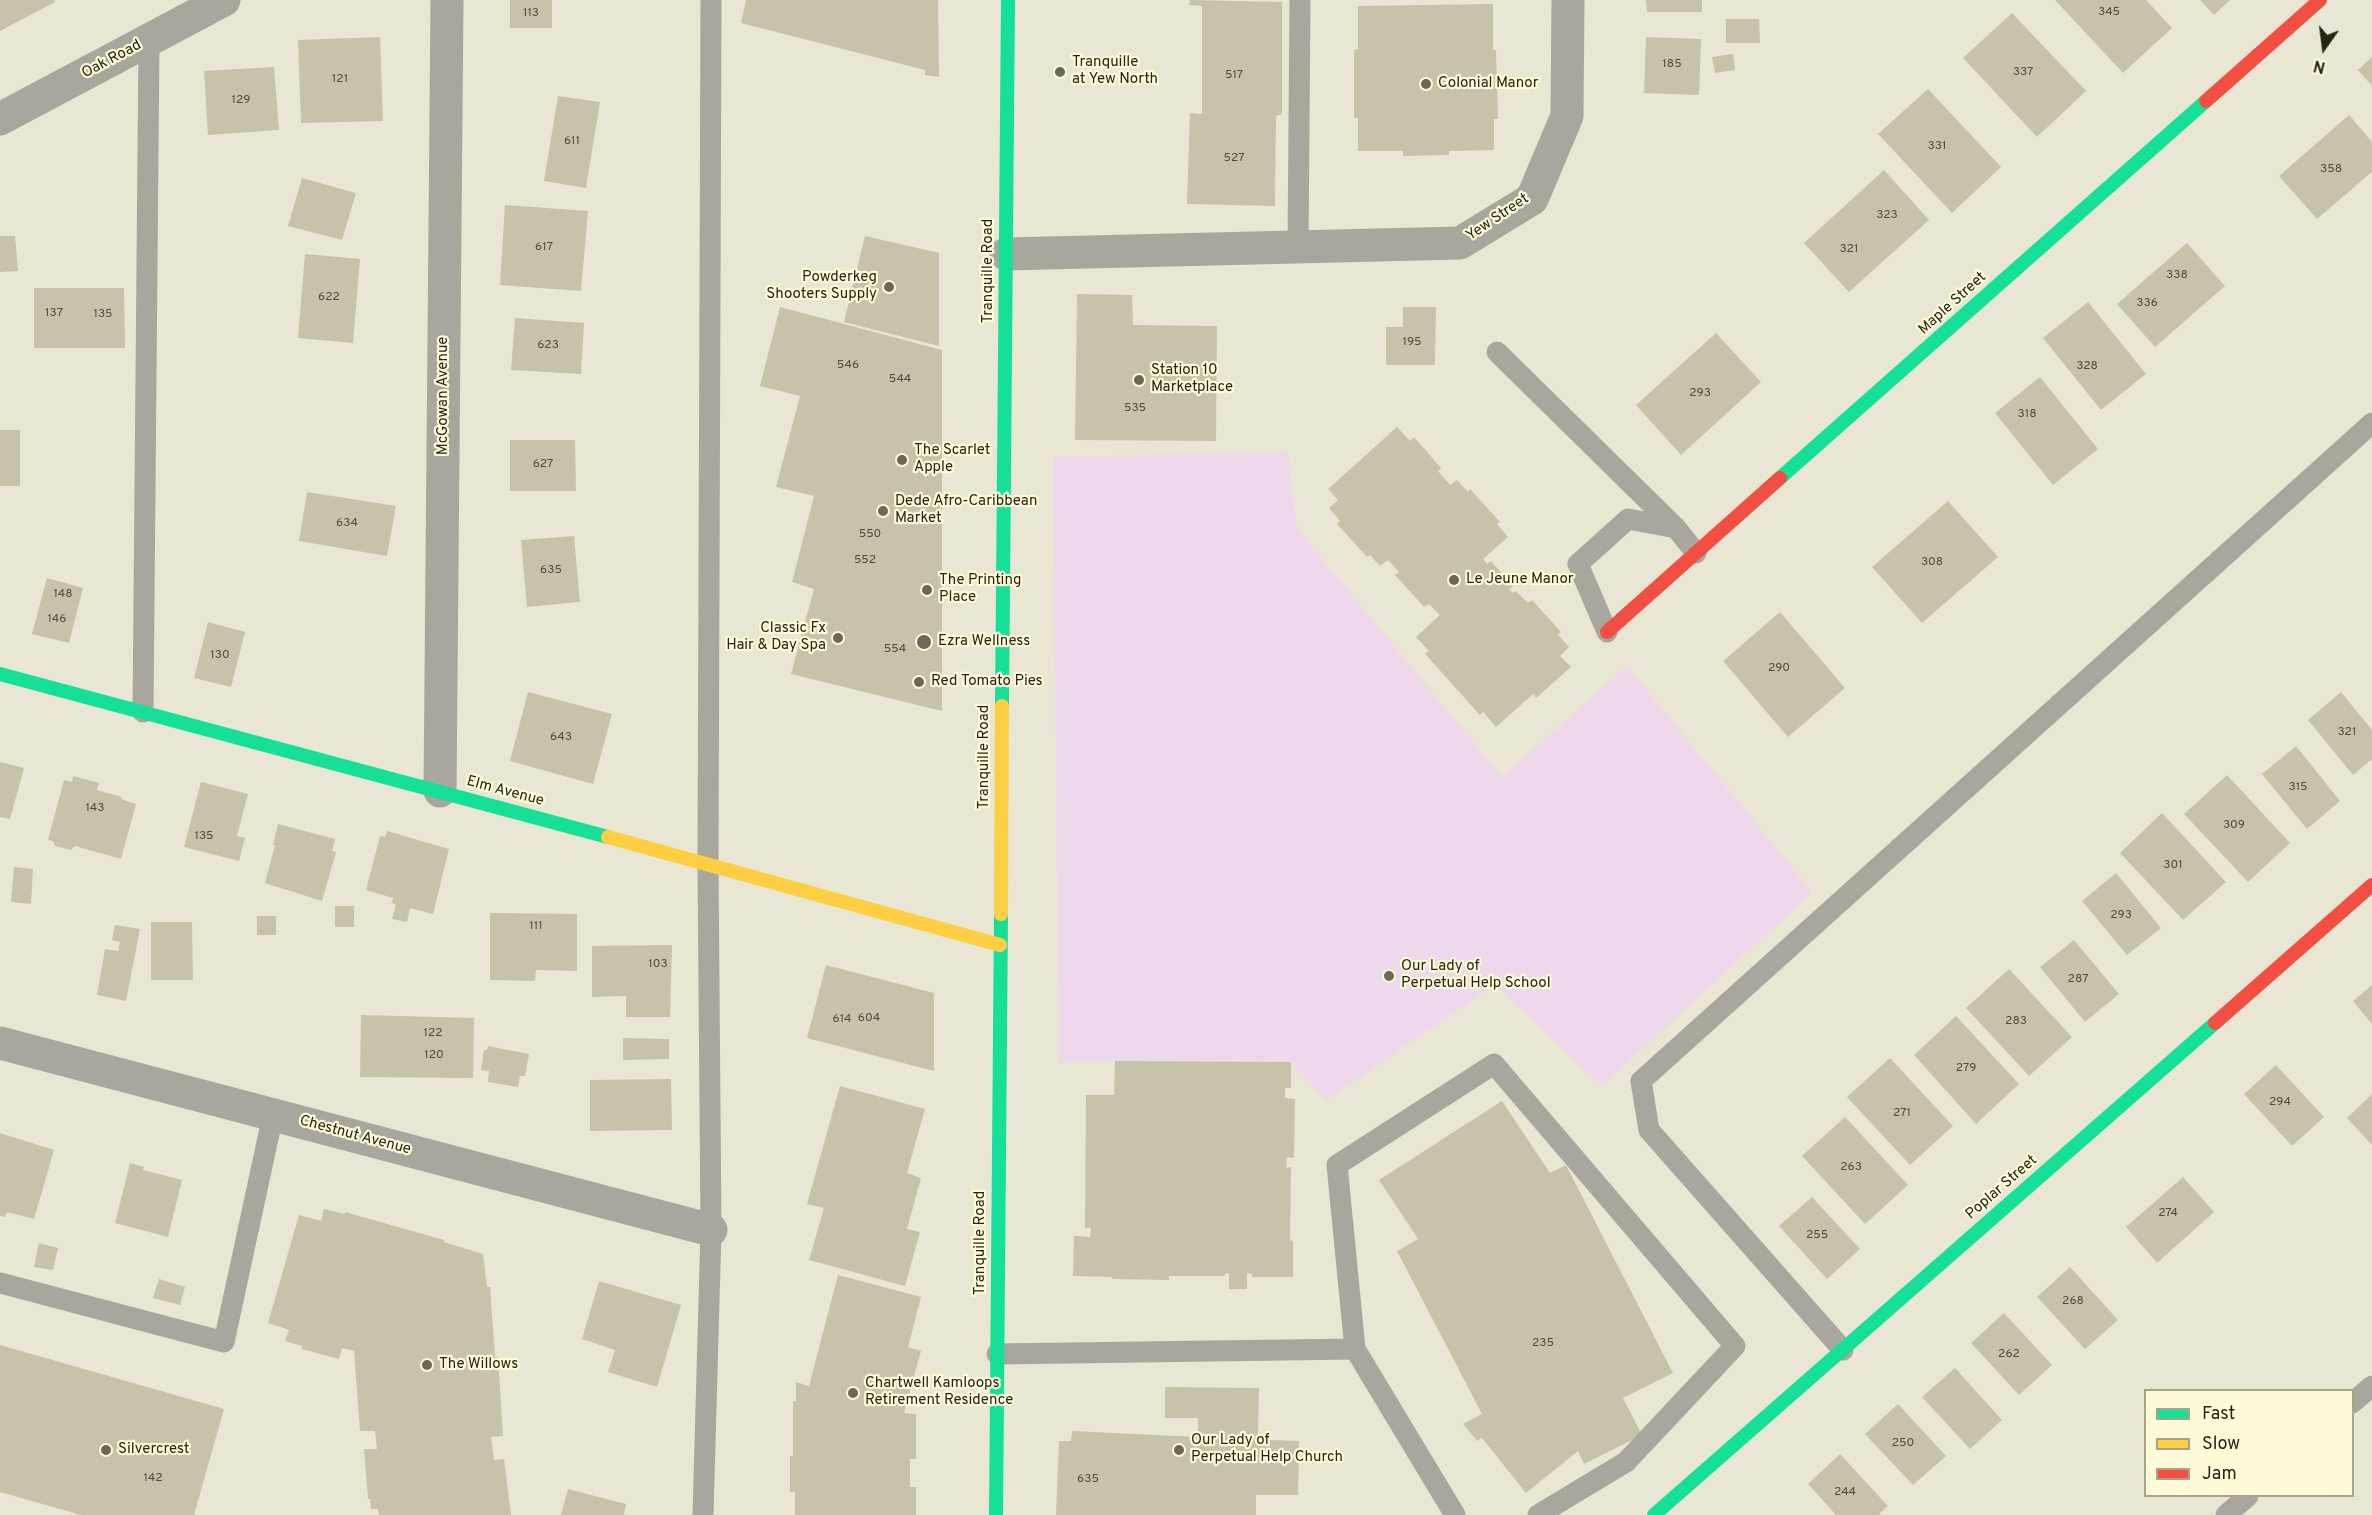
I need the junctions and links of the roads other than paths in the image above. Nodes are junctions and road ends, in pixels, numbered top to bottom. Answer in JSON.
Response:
{"nodes":[{"id":1,"x":447,"y":0,"type":"edge"},
{"id":2,"x":711,"y":0,"type":"edge"},
{"id":3,"x":1008,"y":0,"type":"edge"},
{"id":4,"x":1300,"y":0,"type":"edge"},
{"id":5,"x":1568,"y":0,"type":"edge"},
{"id":6,"x":2320,"y":0,"type":"edge"},
{"id":7,"x":213,"y":3,"type":"edge"},
{"id":8,"x":149,"y":40,"type":"junction"},
{"id":9,"x":0,"y":119,"type":"edge"},
{"id":10,"x":1298,"y":247,"type":"junction"},
{"id":11,"x":1006,"y":254,"type":"junction"},
{"id":12,"x":1497,"y":352,"type":"dead end"},
{"id":13,"x":2372,"y":423,"type":"edge"},
{"id":14,"x":1676,"y":528,"type":"junction"},
{"id":15,"x":1696,"y":554,"type":"junction"},
{"id":16,"x":1607,"y":632,"type":"joint"},
{"id":17,"x":0,"y":674,"type":"edge"},
{"id":18,"x":143,"y":712,"type":"junction"},
{"id":19,"x":440,"y":791,"type":"junction"},
{"id":20,"x":708,"y":865,"type":"junction"},
{"id":21,"x":2372,"y":885,"type":"edge"},
{"id":22,"x":1000,"y":945,"type":"junction"},
{"id":23,"x":0,"y":1043,"type":"edge"},
{"id":24,"x":273,"y":1114,"type":"junction"},
{"id":25,"x":711,"y":1230,"type":"junction"},
{"id":26,"x":0,"y":1283,"type":"edge"},
{"id":27,"x":1355,"y":1349,"type":"junction"},
{"id":28,"x":1843,"y":1350,"type":"junction"},
{"id":29,"x":997,"y":1354,"type":"junction"},
{"id":30,"x":2372,"y":1386,"type":"edge"},
{"id":31,"x":2354,"y":1401,"type":"edge"},
{"id":32,"x":2247,"y":1497,"type":"edge"},
{"id":33,"x":703,"y":1515,"type":"edge"},
{"id":34,"x":996,"y":1515,"type":"edge"},
{"id":35,"x":1455,"y":1515,"type":"edge"},
{"id":36,"x":1538,"y":1515,"type":"edge"},
{"id":37,"x":1654,"y":1515,"type":"edge"},
{"id":38,"x":2226,"y":1515,"type":"edge"}],
"edges":[{"from":1,"to":19,"type":"street","name":"McGowan Avenue"},
{"from":2,"to":20,"type":"lane"},
{"from":3,"to":11,"type":"street","name":"Tranquille Road"},
{"from":4,"to":10,"type":"lane"},
{"from":5,"to":10,"type":"street","name":"Yew Street"},
{"from":6,"to":15,"type":"street","name":"Maple Street"},
{"from":7,"to":8,"type":"street","name":"Oak Road"},
{"from":8,"to":9,"type":"street","name":"Oak Road"},
{"from":8,"to":18,"type":"lane"},
{"from":10,"to":11,"type":"street","name":"Yew Street"},
{"from":11,"to":22,"type":"street","name":"Tranquille Road"},
{"from":12,"to":14,"type":"lane"},
{"from":13,"to":28,"type":"lane"},
{"from":14,"to":15,"type":"lane"},
{"from":14,"to":16,"type":"lane"},
{"from":15,"to":16,"type":"street","name":"Maple Street"},
{"from":17,"to":18,"type":"street","name":"Elm Avenue"},
{"from":18,"to":19,"type":"street","name":"Elm Avenue"},
{"from":19,"to":20,"type":"street","name":"Elm Avenue"},
{"from":20,"to":22,"type":"street","name":"Elm Avenue"},
{"from":20,"to":25,"type":"lane"},
{"from":21,"to":28,"type":"street","name":"Poplar Street"},
{"from":22,"to":29,"type":"street","name":"Tranquille Road"},
{"from":23,"to":24,"type":"street","name":"Chestnut Avenue"},
{"from":24,"to":25,"type":"street","name":"Chestnut Avenue"},
{"from":24,"to":26,"type":"lane"},
{"from":25,"to":33,"type":"lane"},
{"from":27,"to":29,"type":"lane"},
{"from":27,"to":35,"type":"lane"},
{"from":27,"to":36,"type":"lane"},
{"from":28,"to":37,"type":"street","name":"Poplar Street"},
{"from":29,"to":34,"type":"street","name":"Tranquille Road"},
{"from":30,"to":31,"type":"lane"},
{"from":32,"to":38,"type":"lane"}]}
